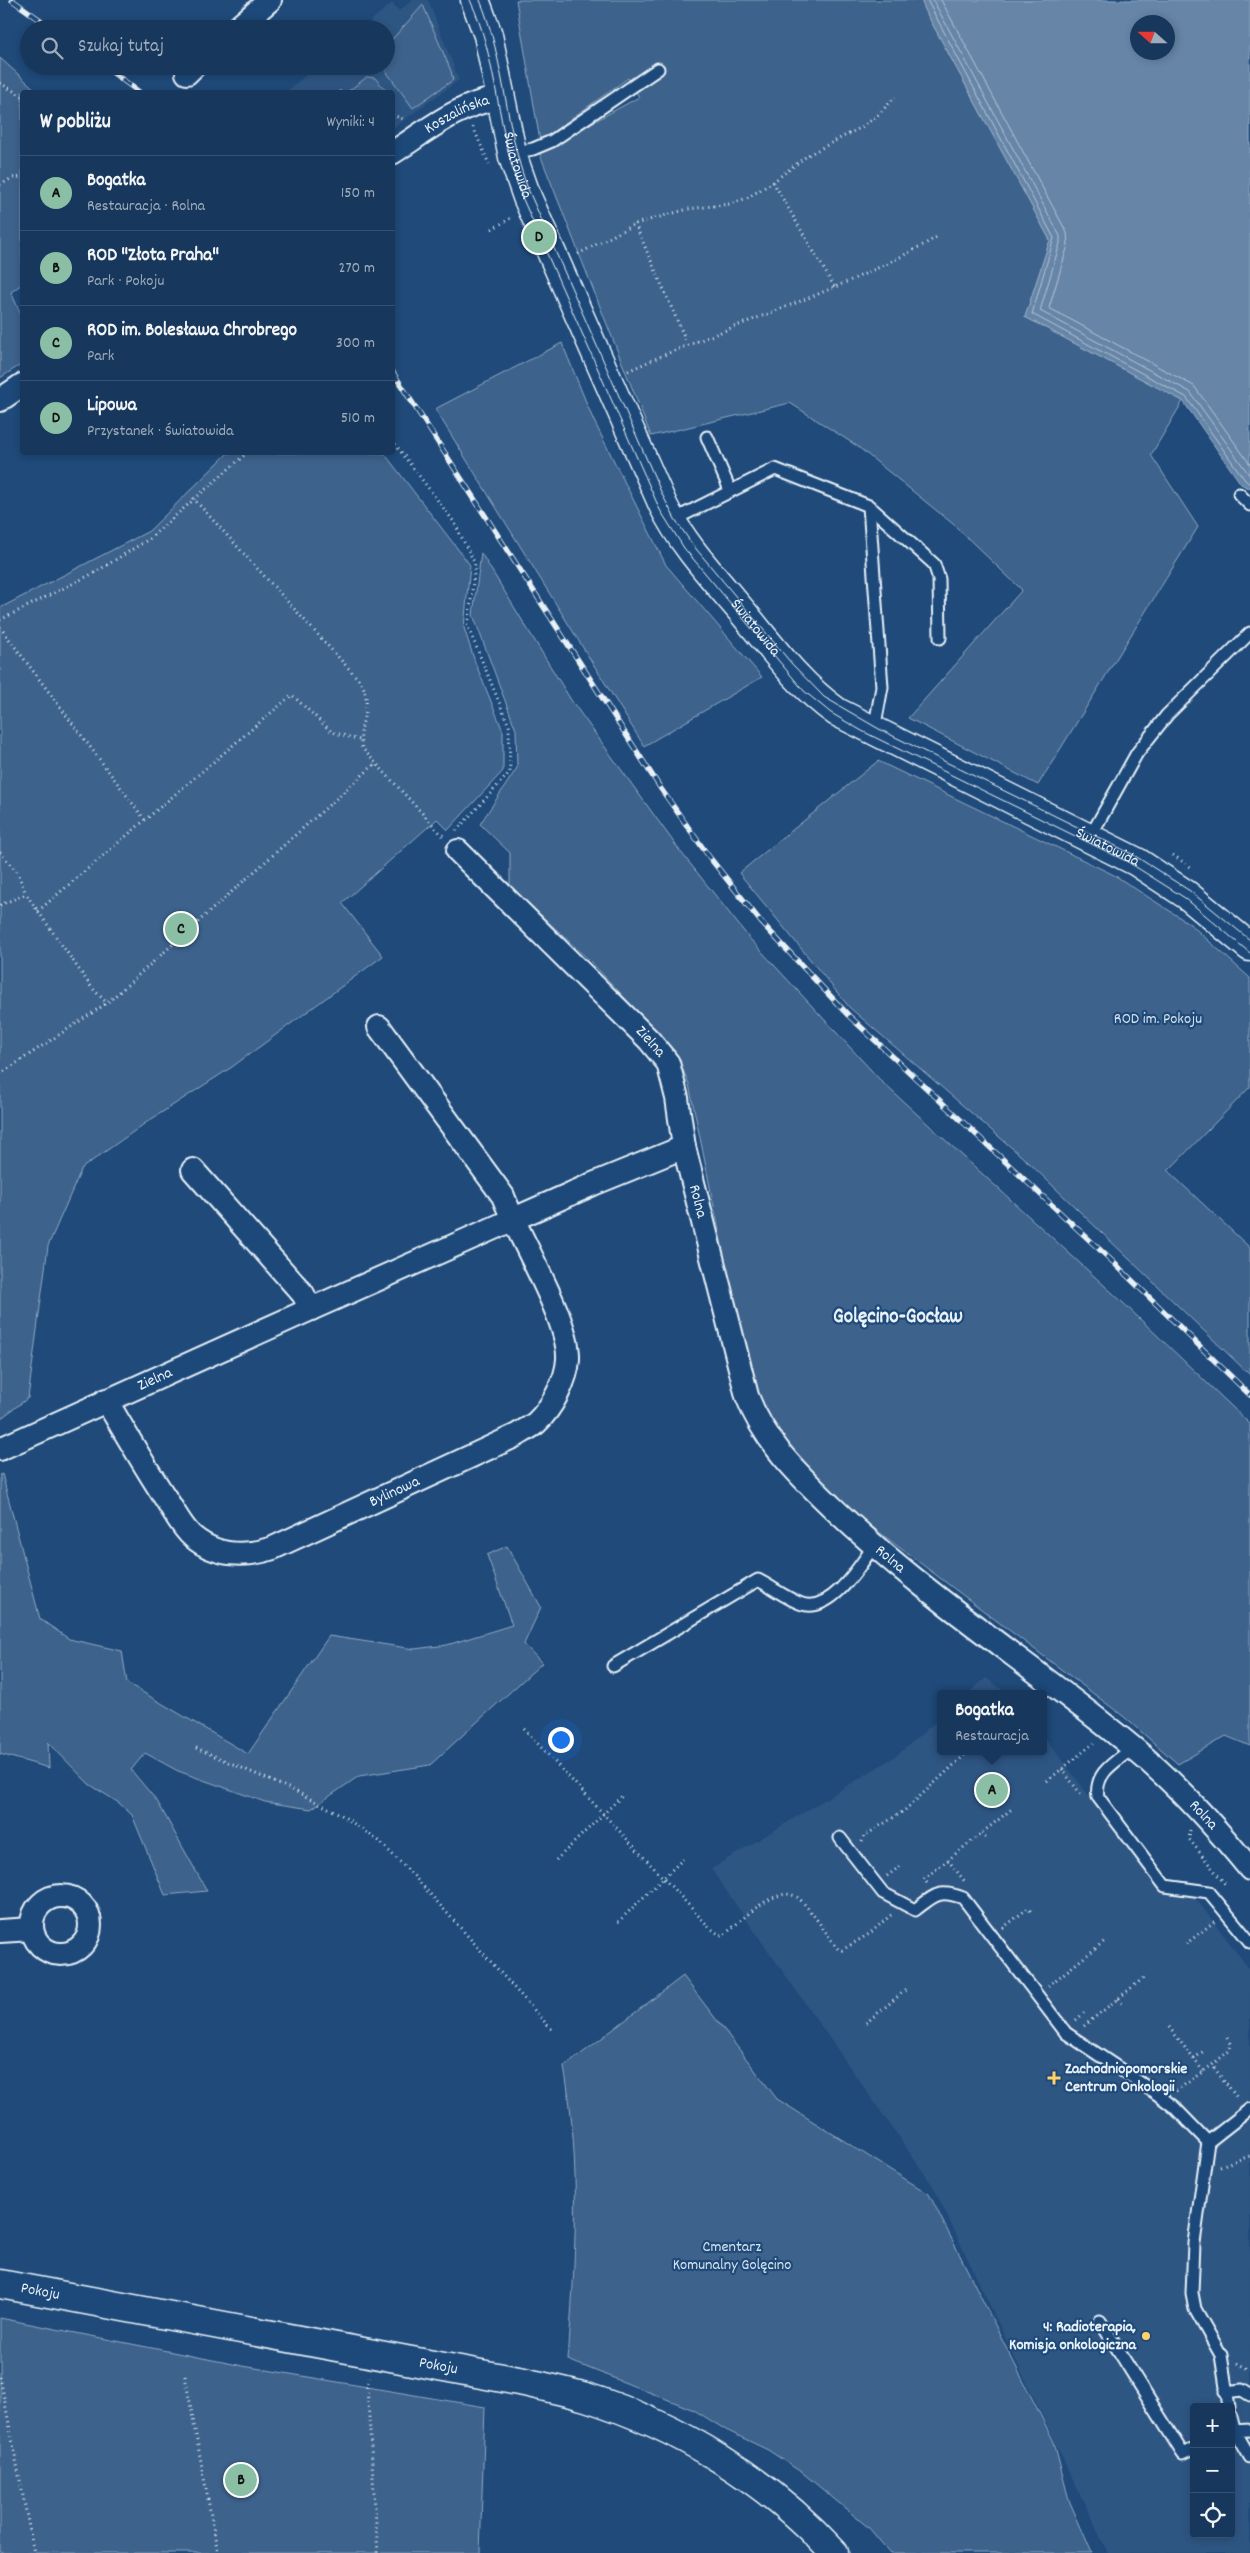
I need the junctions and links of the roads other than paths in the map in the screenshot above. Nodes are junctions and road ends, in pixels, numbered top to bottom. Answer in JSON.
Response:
{"nodes":[{"id":1,"x":270,"y":0,"type":"edge"},
{"id":2,"x":475,"y":0,"type":"edge"},
{"id":3,"x":247,"y":20,"type":"edge"},
{"id":4,"x":658,"y":69,"type":"dead end"},
{"id":5,"x":500,"y":98,"type":"junction"},
{"id":6,"x":395,"y":151,"type":"edge"},
{"id":7,"x":512,"y":153,"type":"junction"},
{"id":8,"x":20,"y":386,"type":"edge"},
{"id":9,"x":0,"y":400,"type":"edge"},
{"id":10,"x":707,"y":437,"type":"dead end"},
{"id":11,"x":730,"y":490,"type":"junction"},
{"id":12,"x":1239,"y":494,"type":"dead end"},
{"id":13,"x":1250,"y":505,"type":"edge"},
{"id":14,"x":869,"y":506,"type":"junction"},
{"id":15,"x":671,"y":521,"type":"junction"},
{"id":16,"x":1250,"y":633,"type":"edge"},
{"id":17,"x":940,"y":638,"type":"dead end"},
{"id":18,"x":874,"y":732,"type":"junction"},
{"id":19,"x":1090,"y":837,"type":"junction"},
{"id":20,"x":456,"y":842,"type":"road end"},
{"id":21,"x":1250,"y":947,"type":"edge"},
{"id":22,"x":379,"y":1027,"type":"dead end"},
{"id":23,"x":684,"y":1147,"type":"junction"},
{"id":24,"x":193,"y":1170,"type":"dead end"},
{"id":25,"x":512,"y":1220,"type":"junction"},
{"id":26,"x":311,"y":1309,"type":"junction"},
{"id":27,"x":106,"y":1400,"type":"junction"},
{"id":28,"x":0,"y":1449,"type":"edge"},
{"id":29,"x":874,"y":1547,"type":"junction"},
{"id":30,"x":613,"y":1666,"type":"dead end"},
{"id":31,"x":1133,"y":1748,"type":"junction"},
{"id":32,"x":840,"y":1838,"type":"dead end"},
{"id":33,"x":1250,"y":1869,"type":"edge"},
{"id":34,"x":32,"y":1929,"type":"dead end"},
{"id":35,"x":0,"y":1931,"type":"edge"},
{"id":36,"x":1250,"y":1942,"type":"edge"},
{"id":37,"x":1249,"y":2110,"type":"edge"},
{"id":38,"x":1208,"y":2142,"type":"junction"},
{"id":39,"x":0,"y":2284,"type":"edge"},
{"id":40,"x":1100,"y":2321,"type":"dead end"},
{"id":41,"x":1225,"y":2392,"type":"junction"},
{"id":42,"x":1250,"y":2396,"type":"edge"},
{"id":43,"x":1228,"y":2403,"type":"edge"},
{"id":44,"x":1235,"y":2430,"type":"edge"},
{"id":45,"x":1250,"y":2430,"type":"edge"},
{"id":46,"x":1235,"y":2433,"type":"edge"},
{"id":47,"x":1190,"y":2451,"type":"edge"},
{"id":48,"x":1250,"y":2457,"type":"edge"},
{"id":49,"x":834,"y":2553,"type":"edge"}],
"edges":[{"from":1,"to":3,"type":"street"},
{"from":2,"to":5,"type":"street","name":"Światowida"},
{"from":4,"to":7,"type":"lane"},
{"from":5,"to":6,"type":"street","name":"Koszalińska"},
{"from":5,"to":7,"type":"street","name":"Światowida"},
{"from":7,"to":15,"type":"street","name":"Światowida"},
{"from":8,"to":9,"type":"street"},
{"from":10,"to":11,"type":"lane"},
{"from":11,"to":14,"type":"lane"},
{"from":11,"to":15,"type":"lane"},
{"from":12,"to":13,"type":"lane"},
{"from":14,"to":17,"type":"lane"},
{"from":14,"to":18,"type":"lane"},
{"from":15,"to":18,"type":"street","name":"Światowida"},
{"from":16,"to":19,"type":"lane"},
{"from":18,"to":19,"type":"street","name":"Światowida"},
{"from":19,"to":21,"type":"street","name":"Światowida"},
{"from":20,"to":23,"type":"street","name":"Zielna"},
{"from":22,"to":25,"type":"street"},
{"from":23,"to":25,"type":"street","name":"Zielna"},
{"from":23,"to":29,"type":"street","name":"Rolna"},
{"from":24,"to":26,"type":"street"},
{"from":25,"to":26,"type":"street","name":"Zielna"},
{"from":25,"to":27,"type":"street","name":"Bylinowa"},
{"from":26,"to":27,"type":"street","name":"Zielna"},
{"from":27,"to":28,"type":"street","name":"Zielna"},
{"from":29,"to":30,"type":"lane"},
{"from":29,"to":31,"type":"street","name":"Rolna"},
{"from":31,"to":33,"type":"street","name":"Rolna"},
{"from":31,"to":36,"type":"lane"},
{"from":32,"to":38,"type":"lane"},
{"from":34,"to":35,"type":"street"},
{"from":37,"to":38,"type":"lane"},
{"from":38,"to":41,"type":"lane"},
{"from":39,"to":49,"type":"street","name":"Pokoju"},
{"from":40,"to":47,"type":"lane"},
{"from":41,"to":42,"type":"lane"},
{"from":41,"to":43,"type":"lane"},
{"from":44,"to":45,"type":"lane"},
{"from":46,"to":48,"type":"lane"}]}
